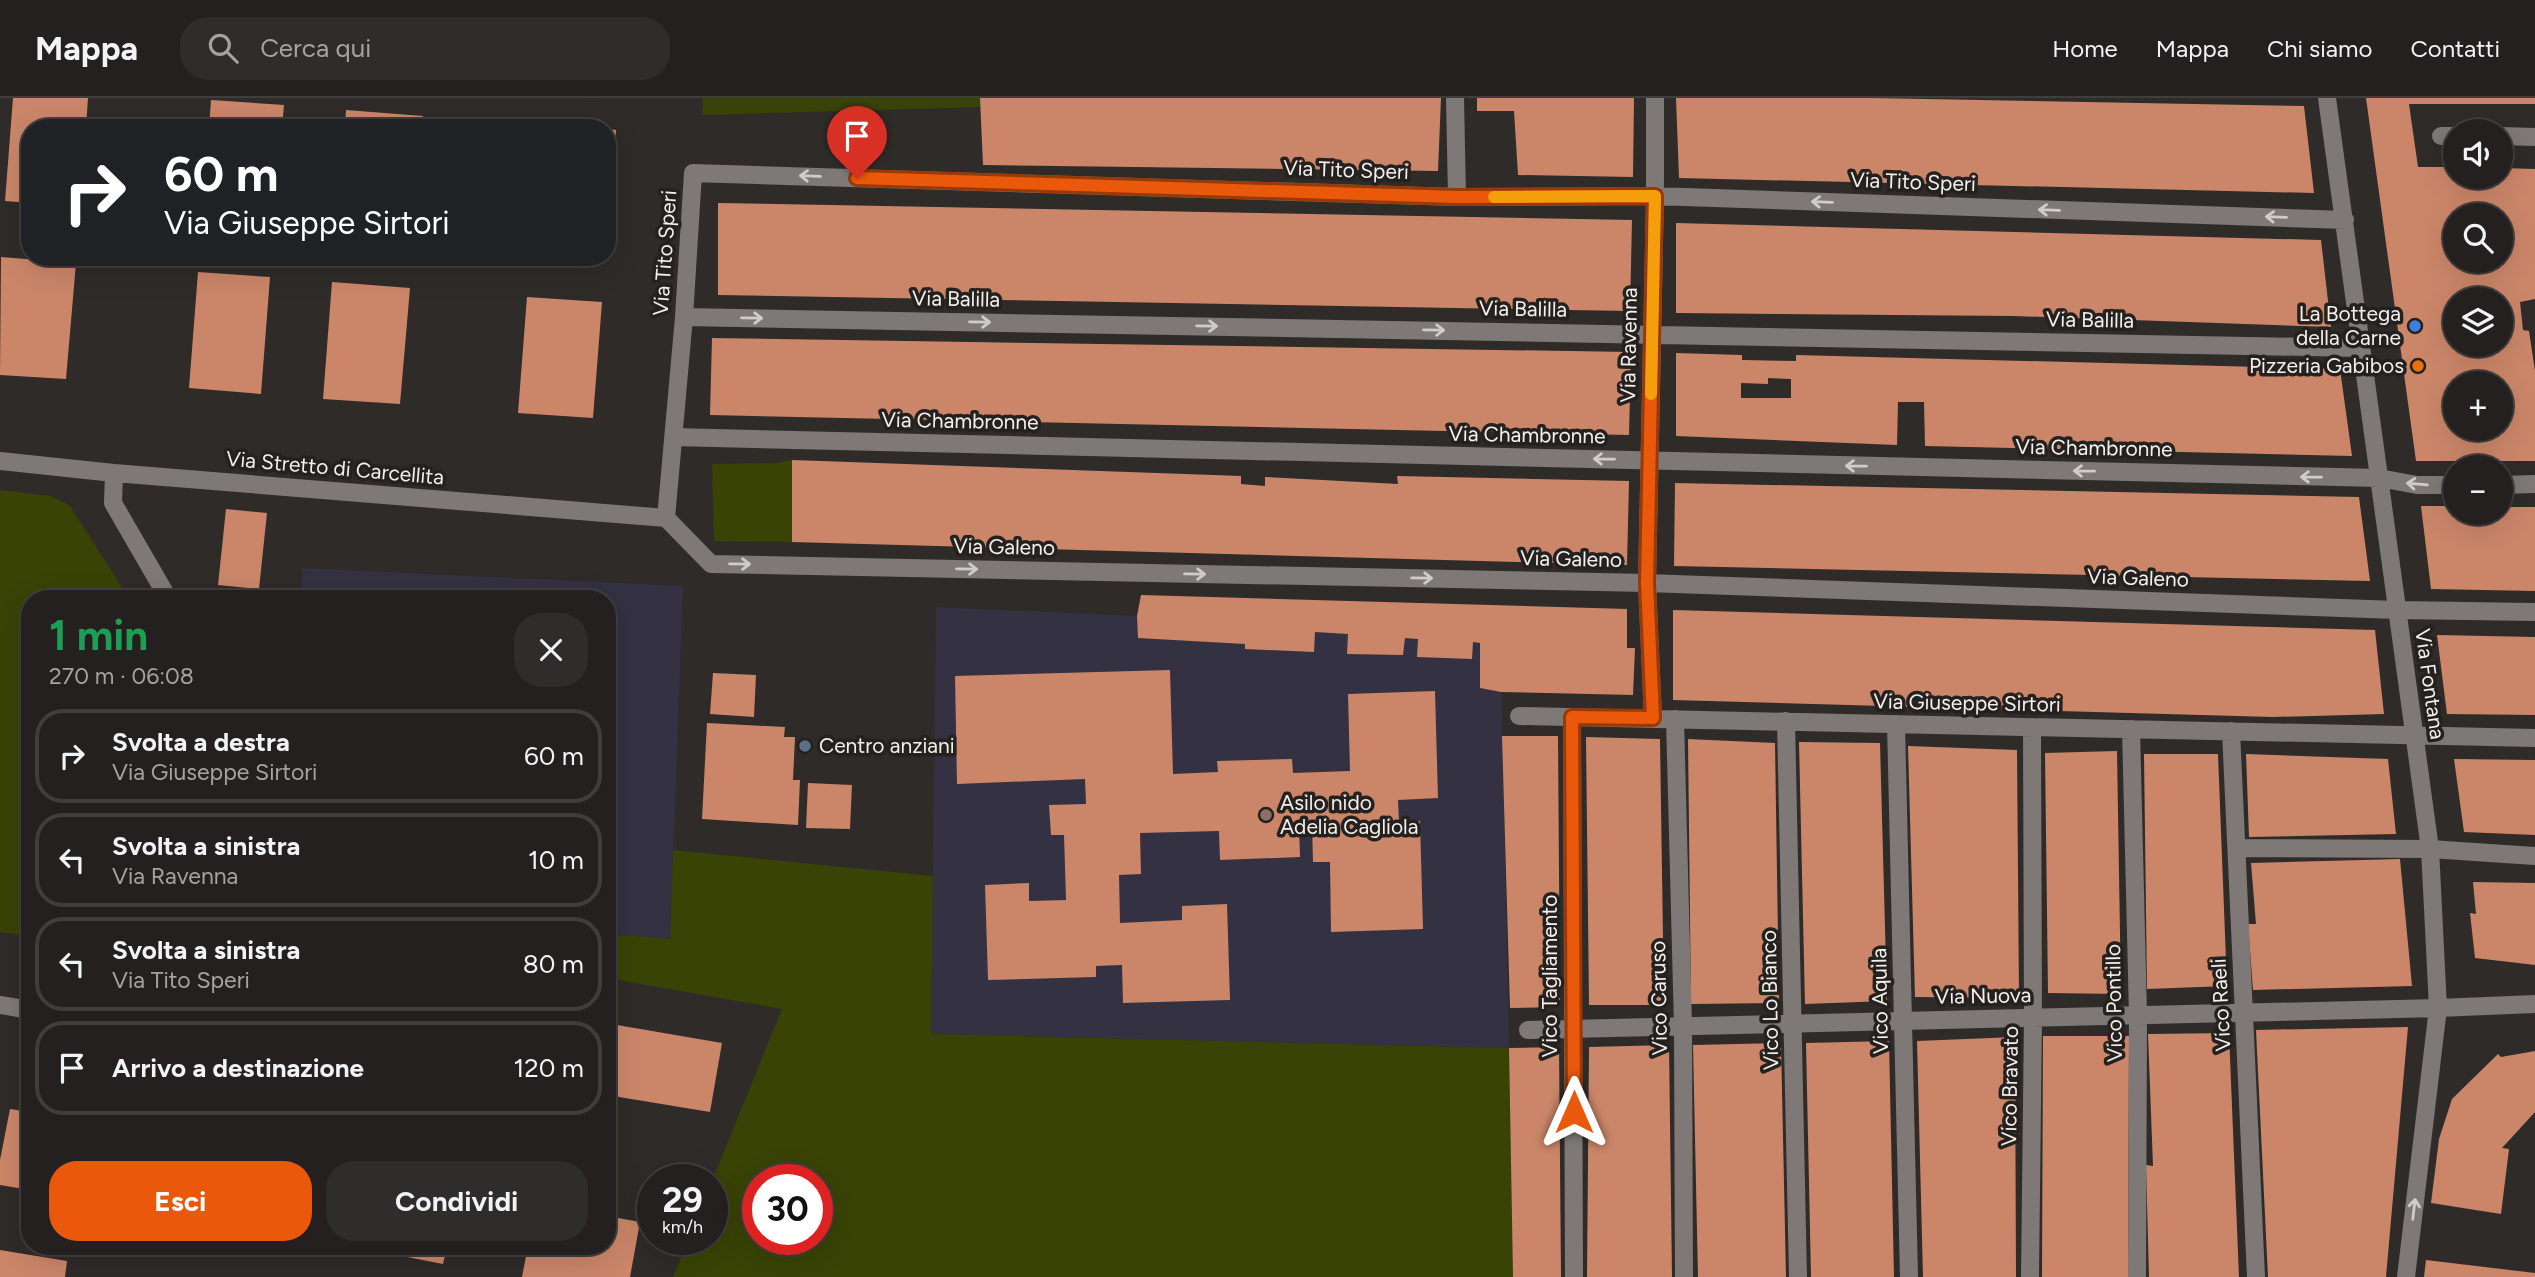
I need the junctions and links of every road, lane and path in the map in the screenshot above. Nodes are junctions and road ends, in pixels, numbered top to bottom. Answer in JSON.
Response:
{"nodes":[{"id":1,"x":1455,"y":98,"type":"edge"},
{"id":2,"x":1655,"y":98,"type":"edge"},
{"id":3,"x":2327,"y":98,"type":"edge"},
{"id":4,"x":2513,"y":136,"type":"edge"},
{"id":5,"x":2535,"y":137,"type":"edge"},
{"id":6,"x":1655,"y":196,"type":"junction"},
{"id":7,"x":1457,"y":197,"type":"junction"},
{"id":8,"x":2344,"y":220,"type":"junction"},
{"id":9,"x":684,"y":317,"type":"junction"},
{"id":10,"x":1653,"y":334,"type":"junction"},
{"id":11,"x":2361,"y":348,"type":"junction"},
{"id":12,"x":673,"y":437,"type":"junction"},
{"id":13,"x":1649,"y":460,"type":"junction"},
{"id":14,"x":0,"y":461,"type":"edge"},
{"id":15,"x":114,"y":473,"type":"junction"},
{"id":16,"x":2379,"y":478,"type":"junction"},
{"id":17,"x":2535,"y":484,"type":"edge"},
{"id":18,"x":2443,"y":485,"type":"edge"},
{"id":19,"x":2513,"y":485,"type":"edge"},
{"id":20,"x":666,"y":518,"type":"junction"},
{"id":21,"x":1647,"y":583,"type":"junction"},
{"id":22,"x":163,"y":590,"type":"edge"},
{"id":23,"x":2398,"y":610,"type":"junction"},
{"id":24,"x":2535,"y":612,"type":"edge"},
{"id":25,"x":1519,"y":716,"type":"dead end"},
{"id":26,"x":1572,"y":717,"type":"junction"},
{"id":27,"x":1653,"y":718,"type":"junction"},
{"id":28,"x":1675,"y":719,"type":"junction"},
{"id":29,"x":1786,"y":722,"type":"junction"},
{"id":30,"x":1896,"y":724,"type":"junction"},
{"id":31,"x":2032,"y":727,"type":"junction"},
{"id":32,"x":2131,"y":729,"type":"junction"},
{"id":33,"x":2231,"y":731,"type":"junction"},
{"id":34,"x":2414,"y":735,"type":"junction"},
{"id":35,"x":2535,"y":738,"type":"edge"},
{"id":36,"x":2236,"y":848,"type":"junction"},
{"id":37,"x":2430,"y":849,"type":"junction"},
{"id":38,"x":2535,"y":856,"type":"edge"},
{"id":39,"x":2535,"y":1003,"type":"edge"},
{"id":40,"x":0,"y":1004,"type":"edge"},
{"id":41,"x":21,"y":1008,"type":"edge"},
{"id":42,"x":2438,"y":1008,"type":"junction"},
{"id":43,"x":2244,"y":1013,"type":"junction"},
{"id":44,"x":2138,"y":1015,"type":"junction"},
{"id":45,"x":2033,"y":1018,"type":"junction"},
{"id":46,"x":1903,"y":1021,"type":"junction"},
{"id":47,"x":1793,"y":1024,"type":"junction"},
{"id":48,"x":1683,"y":1026,"type":"junction"},
{"id":49,"x":1573,"y":1029,"type":"junction"},
{"id":50,"x":1528,"y":1030,"type":"dead end"},
{"id":51,"x":1574,"y":1277,"type":"edge"},
{"id":52,"x":1684,"y":1277,"type":"edge"},
{"id":53,"x":1798,"y":1277,"type":"edge"},
{"id":54,"x":1909,"y":1277,"type":"edge"},
{"id":55,"x":2030,"y":1277,"type":"edge"},
{"id":56,"x":2137,"y":1277,"type":"edge"},
{"id":57,"x":2256,"y":1277,"type":"edge"},
{"id":58,"x":2406,"y":1277,"type":"edge"}],
"edges":[{"from":1,"to":7,"type":"street"},
{"from":2,"to":6,"type":"street","name":"Via Ravenna"},
{"from":3,"to":8,"type":"street","name":"Via Fontana"},
{"from":4,"to":5,"type":"street"},
{"from":6,"to":7,"type":"street","name":"Via Tito Speri"},
{"from":8,"to":6,"type":"street","name":"Via Tito Speri","one_way":true},
{"from":6,"to":10,"type":"street","name":"Via Ravenna"},
{"from":7,"to":9,"type":"street","name":"Via Tito Speri","one_way":true},
{"from":8,"to":11,"type":"street","name":"Via Fontana"},
{"from":9,"to":10,"type":"street","name":"Via Balilla","one_way":true},
{"from":9,"to":12,"type":"street","name":"Via Tito Speri"},
{"from":10,"to":11,"type":"street","name":"Via Balilla"},
{"from":10,"to":13,"type":"street","name":"Via Ravenna"},
{"from":11,"to":16,"type":"street","name":"Via Fontana"},
{"from":13,"to":12,"type":"street","name":"Via Chambronne","one_way":true},
{"from":12,"to":20,"type":"street","name":"Via Tito Speri"},
{"from":16,"to":13,"type":"street","name":"Via Chambronne","one_way":true},
{"from":13,"to":21,"type":"street","name":"Via Ravenna"},
{"from":14,"to":15,"type":"street","name":"Via Stretto di Carcellita"},
{"from":15,"to":20,"type":"street","name":"Via Stretto di Carcellita"},
{"from":15,"to":22,"type":"street"},
{"from":18,"to":16,"type":"street","name":"Via Chambronne","one_way":true},
{"from":16,"to":23,"type":"street","name":"Via Fontana"},
{"from":17,"to":19,"type":"street"},
{"from":20,"to":21,"type":"street","name":"Via Galeno","one_way":true},
{"from":21,"to":23,"type":"street","name":"Via Galeno"},
{"from":21,"to":27,"type":"street","name":"Via Ravenna"},
{"from":23,"to":24,"type":"street","name":"Via Galeno"},
{"from":23,"to":34,"type":"street","name":"Via Fontana"},
{"from":25,"to":26,"type":"street","name":"Via Giuseppe Sirtori"},
{"from":26,"to":27,"type":"street","name":"Via Giuseppe Sirtori"},
{"from":26,"to":49,"type":"street","name":"Vico Tagliamento"},
{"from":27,"to":28,"type":"street","name":"Via Giuseppe Sirtori"},
{"from":28,"to":29,"type":"street","name":"Via Giuseppe Sirtori"},
{"from":28,"to":48,"type":"street","name":"Vico Caruso"},
{"from":29,"to":30,"type":"street","name":"Via Giuseppe Sirtori"},
{"from":29,"to":47,"type":"street","name":"Vico Lo Bianco"},
{"from":30,"to":31,"type":"street","name":"Via Giuseppe Sirtori"},
{"from":30,"to":46,"type":"street","name":"Vico Aquila"},
{"from":31,"to":32,"type":"street","name":"Via Giuseppe Sirtori"},
{"from":31,"to":45,"type":"street","name":"Vico Bravato"},
{"from":32,"to":33,"type":"street","name":"Via Giuseppe Sirtori"},
{"from":32,"to":44,"type":"street","name":"Vico Pontillo"},
{"from":33,"to":34,"type":"street","name":"Via Giuseppe Sirtori"},
{"from":33,"to":36,"type":"street","name":"Vico Raeli"},
{"from":34,"to":35,"type":"street","name":"Via Giuseppe Sirtori"},
{"from":34,"to":37,"type":"street","name":"Via Fontana"},
{"from":36,"to":37,"type":"street"},
{"from":36,"to":43,"type":"street","name":"Vico Raeli"},
{"from":37,"to":38,"type":"street"},
{"from":37,"to":42,"type":"street","name":"Via Fontana"},
{"from":39,"to":42,"type":"street","name":"Via Nuova"},
{"from":40,"to":41,"type":"street"},
{"from":42,"to":43,"type":"street","name":"Via Nuova"},
{"from":58,"to":42,"type":"street","name":"Via Fontana","one_way":true},
{"from":43,"to":44,"type":"street","name":"Via Nuova"},
{"from":43,"to":57,"type":"street","name":"Vico Raeli"},
{"from":44,"to":45,"type":"street","name":"Via Nuova"},
{"from":44,"to":56,"type":"street","name":"Vico Pontillo"},
{"from":45,"to":46,"type":"street","name":"Via Nuova"},
{"from":45,"to":55,"type":"street","name":"Vico Bravato"},
{"from":46,"to":47,"type":"street","name":"Via Nuova"},
{"from":46,"to":54,"type":"street","name":"Vico Aquila"},
{"from":47,"to":48,"type":"street","name":"Via Nuova"},
{"from":47,"to":53,"type":"street","name":"Vico Lo Bianco"},
{"from":48,"to":49,"type":"street","name":"Via Nuova"},
{"from":48,"to":52,"type":"street","name":"Vico Caruso"},
{"from":49,"to":50,"type":"street","name":"Via Nuova"},
{"from":49,"to":51,"type":"street","name":"Vico Tagliamento"}]}
